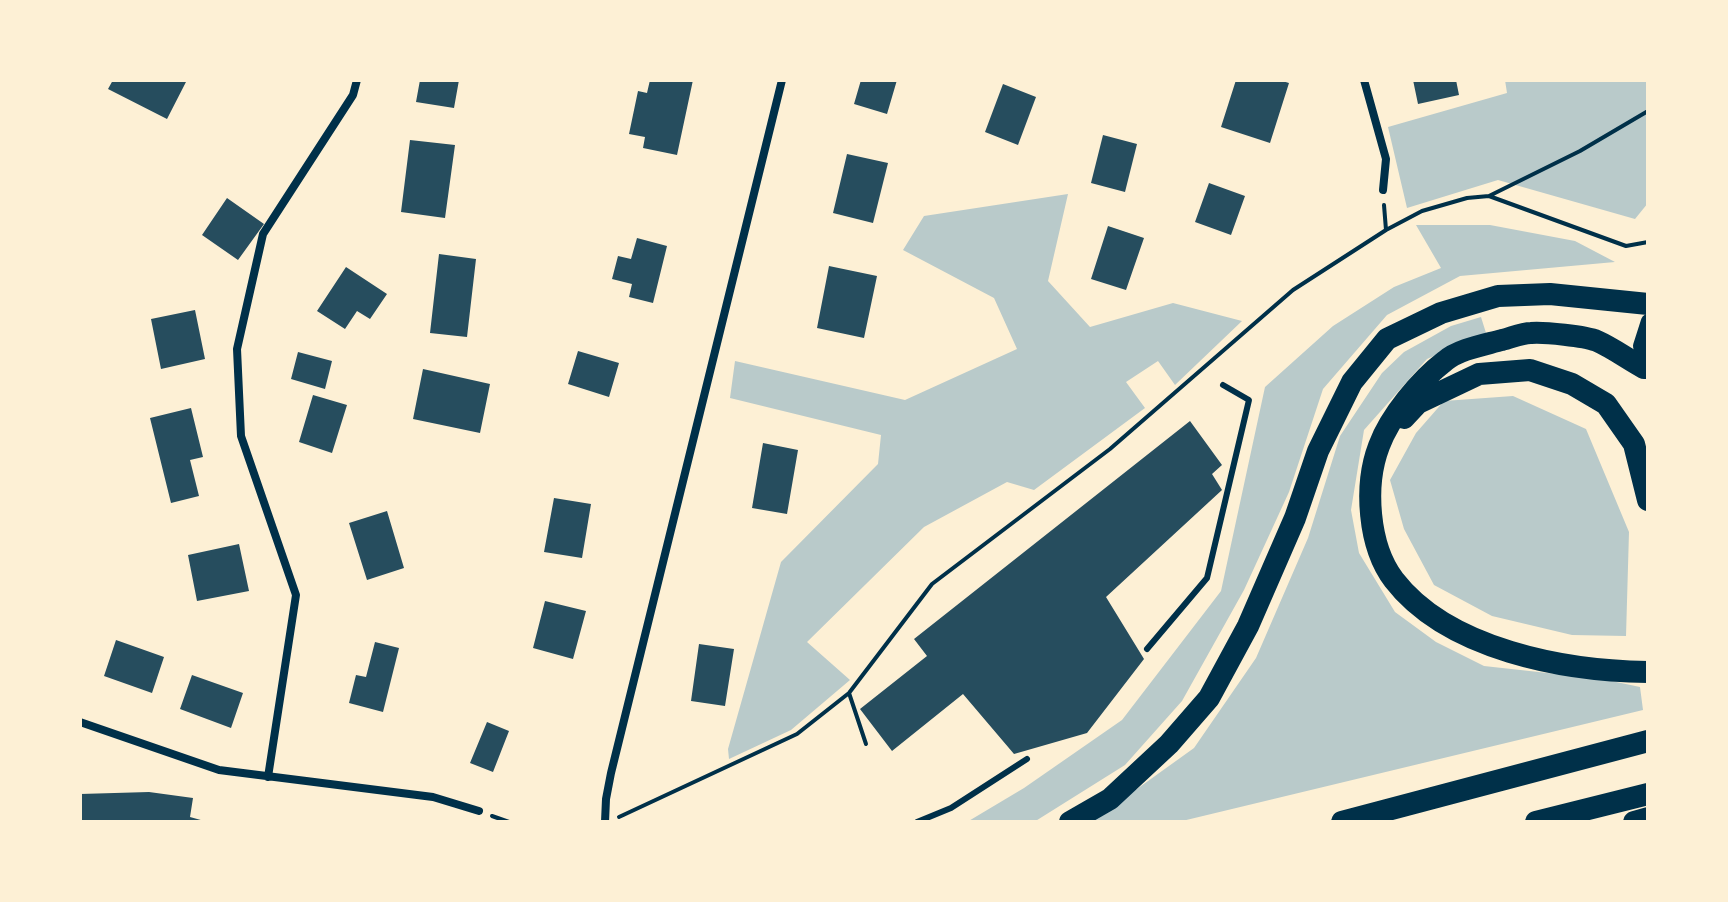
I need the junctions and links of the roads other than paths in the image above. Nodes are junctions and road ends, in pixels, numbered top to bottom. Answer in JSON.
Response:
{"nodes":[{"id":1,"x":357,"y":80,"type":"edge"},
{"id":2,"x":782,"y":80,"type":"edge"},
{"id":3,"x":1364,"y":80,"type":"edge"},
{"id":4,"x":1383,"y":190,"type":"road end"},
{"id":5,"x":1648,"y":304,"type":"edge"},
{"id":6,"x":1648,"y":321,"type":"edge"},
{"id":7,"x":1646,"y":372,"type":"edge"},
{"id":8,"x":1223,"y":385,"type":"dead end"},
{"id":9,"x":1379,"y":446,"type":"junction"},
{"id":10,"x":1648,"y":500,"type":"edge"},
{"id":11,"x":1147,"y":649,"type":"dead end"},
{"id":12,"x":1646,"y":672,"type":"edge"},
{"id":13,"x":80,"y":722,"type":"edge"},
{"id":14,"x":1648,"y":741,"type":"edge"},
{"id":15,"x":1027,"y":759,"type":"dead end"},
{"id":16,"x":268,"y":777,"type":"junction"},
{"id":17,"x":1648,"y":794,"type":"edge"},
{"id":18,"x":479,"y":811,"type":"dead end"},
{"id":19,"x":1648,"y":818,"type":"edge"},
{"id":20,"x":607,"y":822,"type":"edge"},
{"id":21,"x":917,"y":822,"type":"edge"},
{"id":22,"x":1070,"y":822,"type":"edge"},
{"id":23,"x":1342,"y":822,"type":"edge"},
{"id":24,"x":1536,"y":822,"type":"edge"},
{"id":25,"x":1634,"y":822,"type":"edge"}],
"edges":[{"from":1,"to":16,"type":"street"},
{"from":2,"to":20,"type":"street"},
{"from":3,"to":4,"type":"street"},
{"from":5,"to":22,"type":"highway"},
{"from":6,"to":7,"type":"street"},
{"from":7,"to":9,"type":"highway"},
{"from":8,"to":11,"type":"lane"},
{"from":9,"to":10,"type":"highway"},
{"from":9,"to":12,"type":"highway"},
{"from":13,"to":16,"type":"street"},
{"from":14,"to":23,"type":"highway"},
{"from":15,"to":21,"type":"lane"},
{"from":16,"to":18,"type":"street"},
{"from":17,"to":24,"type":"highway"},
{"from":19,"to":25,"type":"highway"}]}
